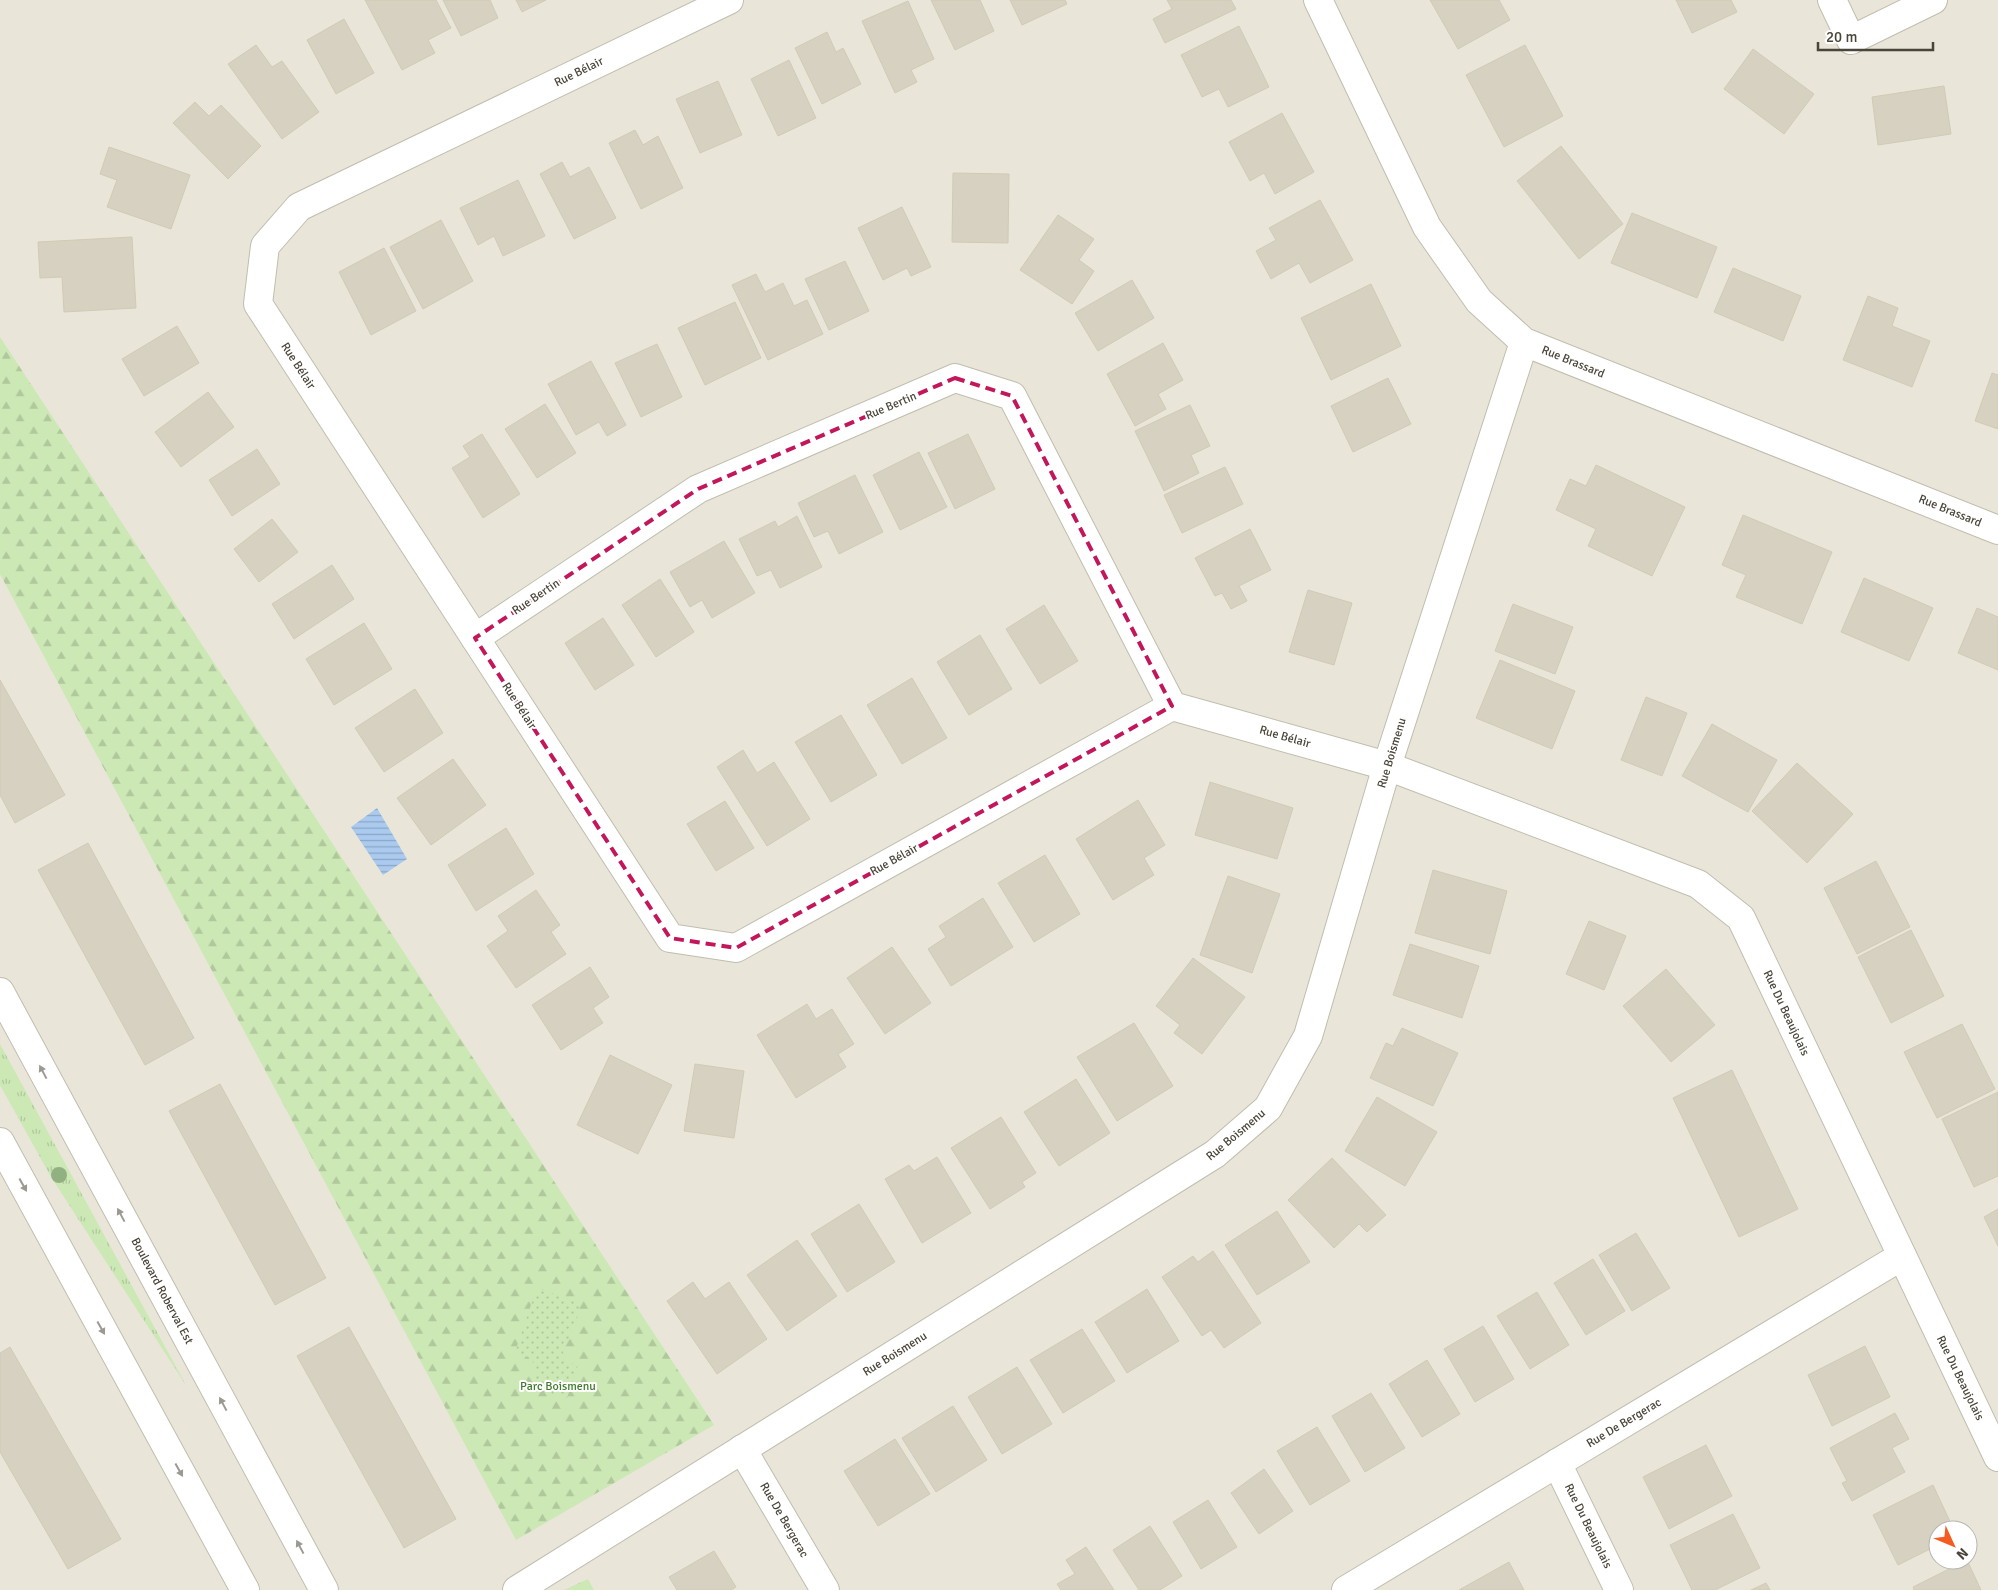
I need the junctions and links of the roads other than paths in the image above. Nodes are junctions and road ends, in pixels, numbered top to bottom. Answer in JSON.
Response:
{"nodes":[{"id":1,"x":729,"y":0,"type":"edge"},
{"id":2,"x":1318,"y":0,"type":"edge"},
{"id":3,"x":1832,"y":0,"type":"edge"},
{"id":4,"x":1933,"y":0,"type":"edge"},
{"id":5,"x":1524,"y":342,"type":"junction"},
{"id":6,"x":1998,"y":530,"type":"edge"},
{"id":7,"x":475,"y":638,"type":"junction"},
{"id":8,"x":1172,"y":706,"type":"junction"},
{"id":9,"x":1387,"y":766,"type":"junction"},
{"id":10,"x":0,"y":992,"type":"edge"},
{"id":11,"x":0,"y":1142,"type":"edge"},
{"id":12,"x":1902,"y":1256,"type":"junction"},
{"id":13,"x":742,"y":1449,"type":"junction"},
{"id":14,"x":1998,"y":1457,"type":"edge"},
{"id":15,"x":1557,"y":1463,"type":"junction"},
{"id":16,"x":245,"y":1590,"type":"edge"},
{"id":17,"x":324,"y":1590,"type":"edge"},
{"id":18,"x":517,"y":1590,"type":"edge"},
{"id":19,"x":825,"y":1590,"type":"edge"},
{"id":20,"x":1346,"y":1590,"type":"edge"},
{"id":21,"x":1618,"y":1590,"type":"edge"}],
"edges":[{"from":1,"to":7,"type":"street","name":"Rue Bélair"},
{"from":2,"to":5,"type":"street","name":"Rue Brassard"},
{"from":3,"to":4,"type":"street"},
{"from":5,"to":6,"type":"street","name":"Rue Brassard"},
{"from":5,"to":9,"type":"street","name":"Rue Boismenu"},
{"from":7,"to":8,"type":"street","name":"Rue Bélair"},
{"from":7,"to":8,"type":"street","name":"Rue Bertin"},
{"from":8,"to":9,"type":"street","name":"Rue Bélair"},
{"from":9,"to":12,"type":"street","name":"Rue Du Beaujolais"},
{"from":9,"to":13,"type":"street","name":"Rue Boismenu"},
{"from":17,"to":10,"type":"street","name":"Boulevard Roberval Est","one_way":true},
{"from":11,"to":16,"type":"street","one_way":true},
{"from":12,"to":14,"type":"street","name":"Rue Du Beaujolais"},
{"from":12,"to":15,"type":"street","name":"Rue De Bergerac"},
{"from":13,"to":18,"type":"street","name":"Rue Boismenu"},
{"from":13,"to":19,"type":"street","name":"Rue De Bergerac"},
{"from":15,"to":20,"type":"street","name":"Rue De Bergerac"},
{"from":15,"to":21,"type":"street","name":"Rue Du Beaujolais"}]}
